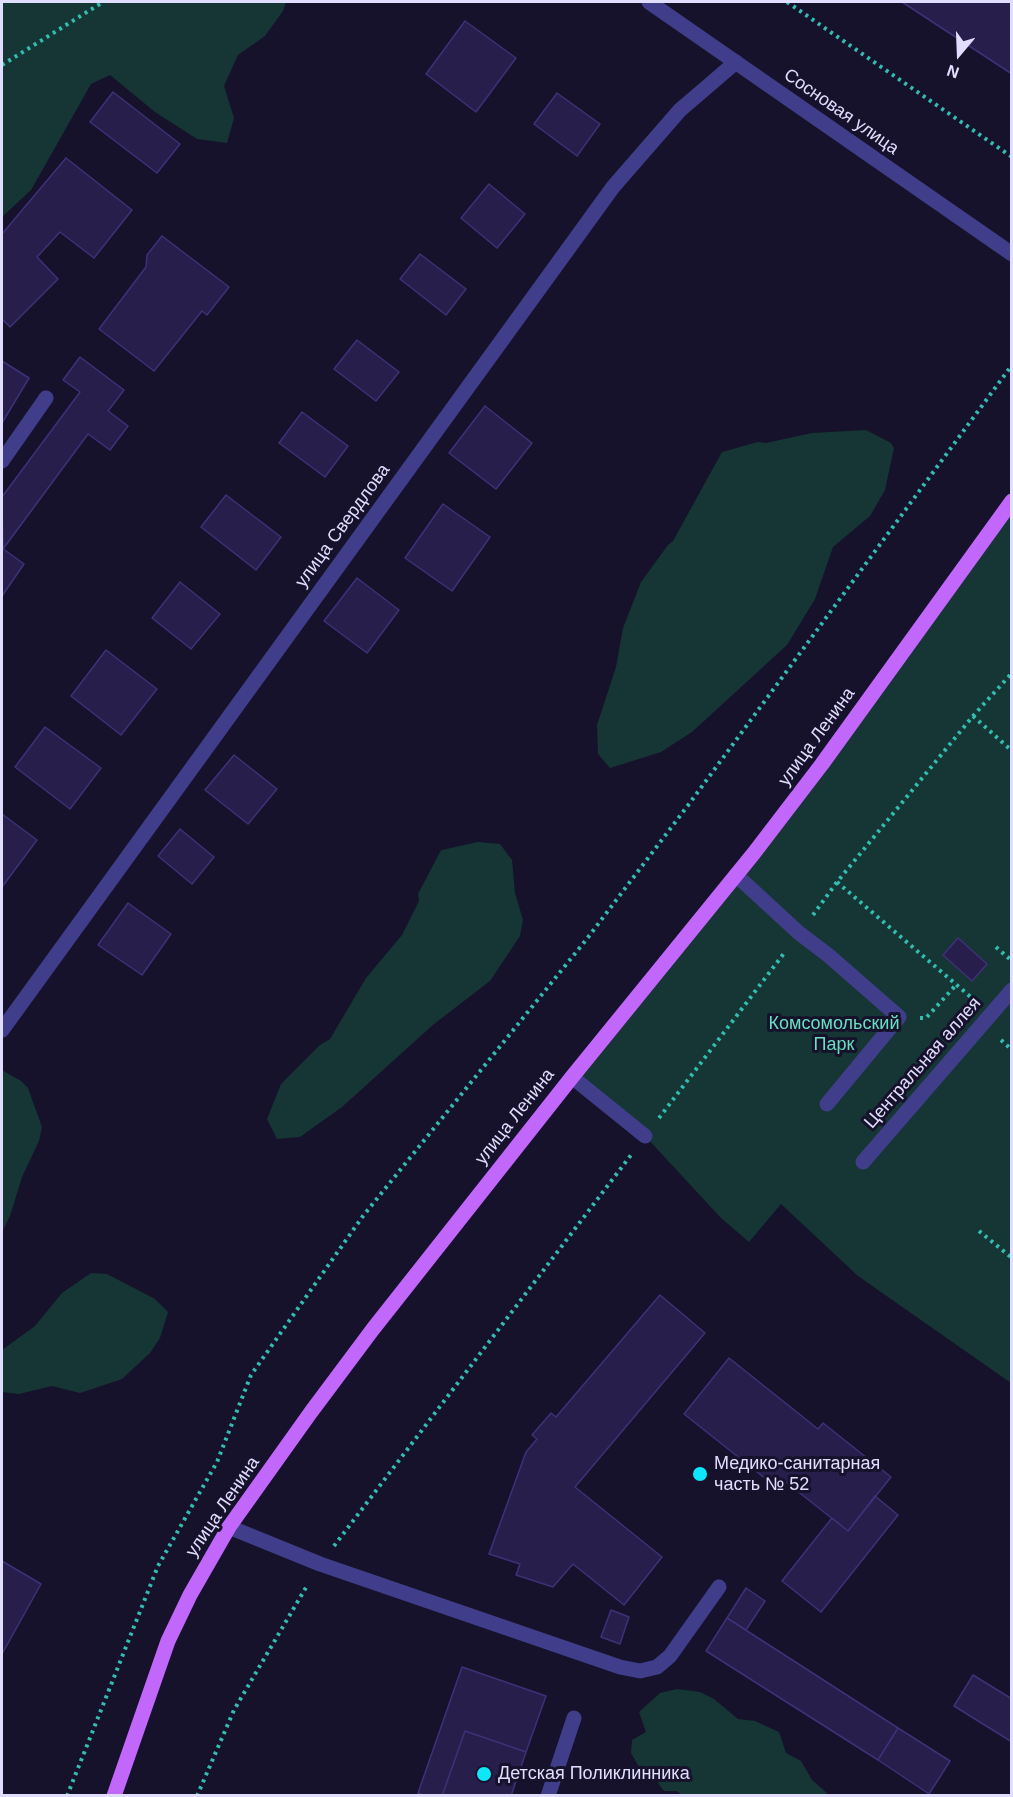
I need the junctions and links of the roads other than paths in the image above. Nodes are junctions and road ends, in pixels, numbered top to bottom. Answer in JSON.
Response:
{"nodes":[{"id":1,"x":649,"y":2,"type":"edge"},
{"id":2,"x":736,"y":62,"type":"junction"},
{"id":3,"x":1011,"y":254,"type":"edge"},
{"id":4,"x":46,"y":398,"type":"dead end"},
{"id":5,"x":2,"y":461,"type":"edge"},
{"id":6,"x":1011,"y":501,"type":"edge"},
{"id":7,"x":736,"y":875,"type":"junction"},
{"id":8,"x":1011,"y":990,"type":"edge"},
{"id":9,"x":2,"y":1030,"type":"edge"},
{"id":10,"x":572,"y":1077,"type":"junction"},
{"id":11,"x":827,"y":1104,"type":"dead end"},
{"id":12,"x":645,"y":1137,"type":"road end"},
{"id":13,"x":863,"y":1162,"type":"dead end"},
{"id":14,"x":229,"y":1527,"type":"junction"},
{"id":15,"x":719,"y":1587,"type":"dead end"},
{"id":16,"x":574,"y":1718,"type":"dead end"},
{"id":17,"x":114,"y":1796,"type":"edge"},
{"id":18,"x":548,"y":1796,"type":"edge"}],
"edges":[{"from":1,"to":2,"type":"street","name":"Сосновая улица"},
{"from":2,"to":3,"type":"street","name":"Сосновая улица"},
{"from":2,"to":9,"type":"street","name":"улица Свердлова"},
{"from":4,"to":5,"type":"street"},
{"from":6,"to":7,"type":"main road","name":"улица Ленина"},
{"from":7,"to":10,"type":"main road","name":"улица Ленина"},
{"from":7,"to":11,"type":"street"},
{"from":8,"to":13,"type":"street","name":"Центральная аллея"},
{"from":10,"to":12,"type":"street"},
{"from":10,"to":14,"type":"main road","name":"улица Ленина"},
{"from":14,"to":15,"type":"street"},
{"from":14,"to":17,"type":"main road","name":"улица Ленина"},
{"from":16,"to":18,"type":"street"}]}
